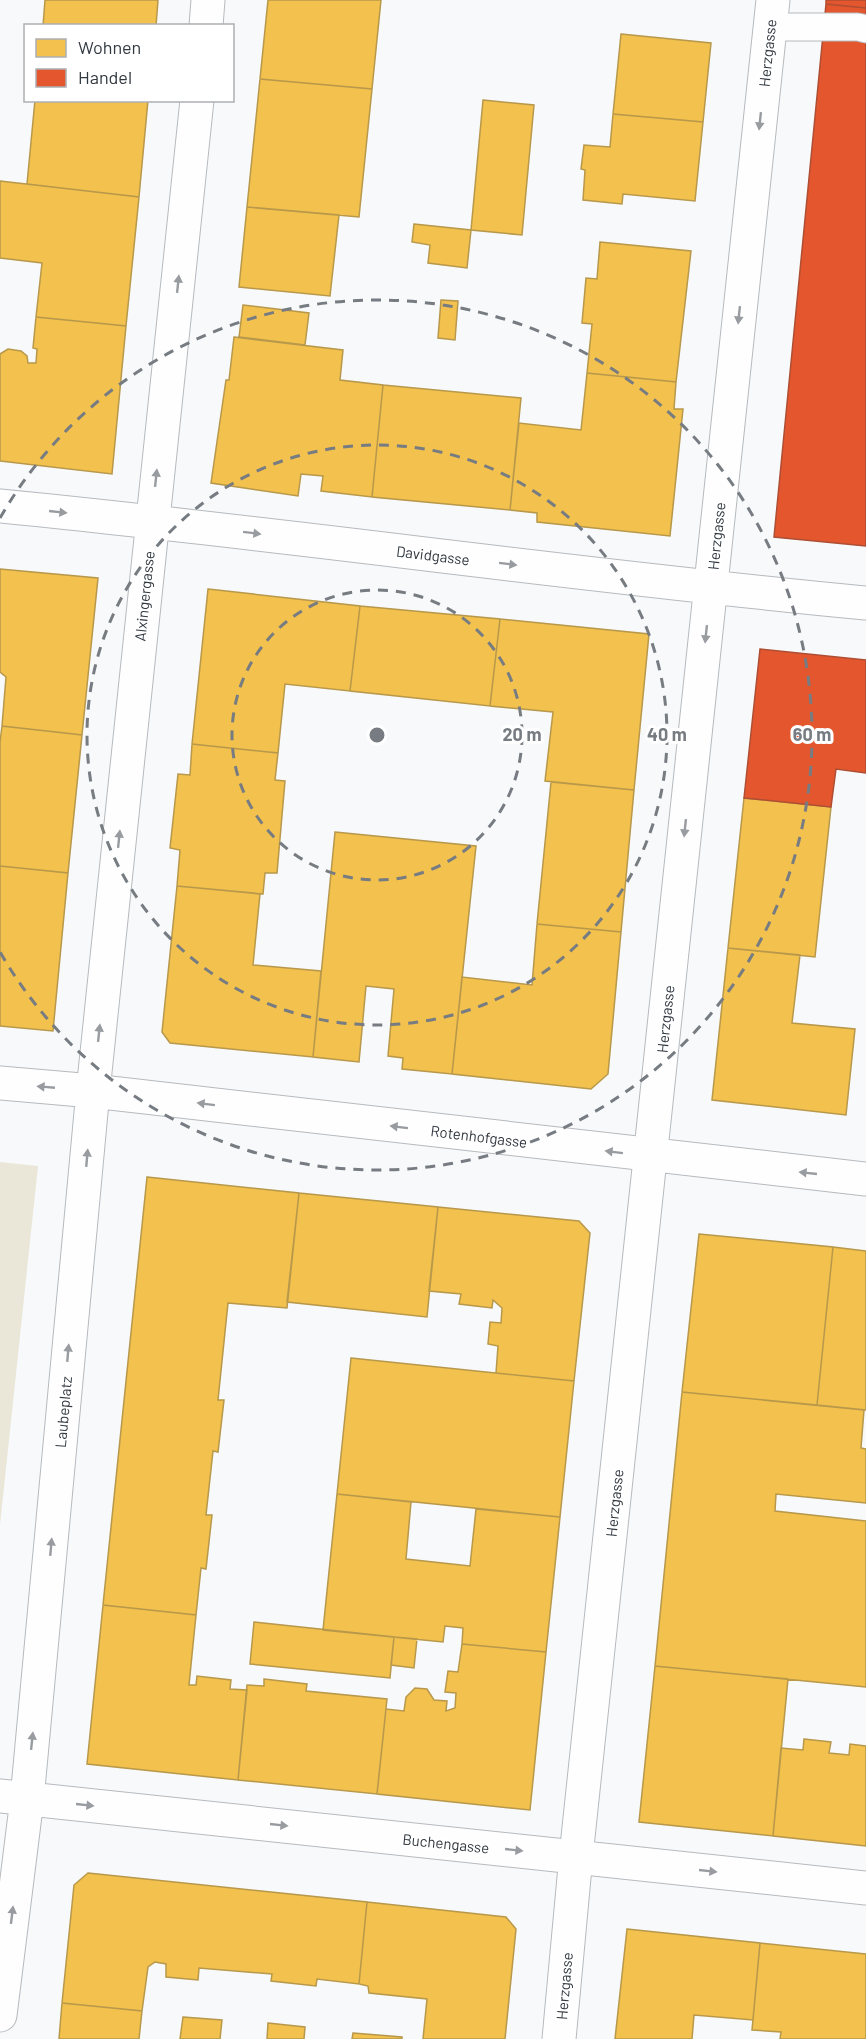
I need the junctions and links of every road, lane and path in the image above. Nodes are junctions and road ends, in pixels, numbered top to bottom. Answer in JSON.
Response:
{"nodes":[{"id":1,"x":208,"y":0,"type":"edge"},
{"id":2,"x":771,"y":13,"type":"edge"},
{"id":3,"x":206,"y":24,"type":"edge"},
{"id":4,"x":866,"y":29,"type":"edge"},
{"id":5,"x":197,"y":102,"type":"edge"},
{"id":6,"x":0,"y":506,"type":"edge"},
{"id":7,"x":152,"y":521,"type":"junction"},
{"id":8,"x":711,"y":589,"type":"junction"},
{"id":9,"x":866,"y":603,"type":"edge"},
{"id":10,"x":0,"y":1083,"type":"edge"},
{"id":11,"x":93,"y":1091,"type":"junction"},
{"id":12,"x":651,"y":1156,"type":"junction"},
{"id":13,"x":866,"y":1179,"type":"edge"},
{"id":14,"x":13,"y":1798,"type":"edge"},
{"id":15,"x":576,"y":1856,"type":"junction"},
{"id":16,"x":866,"y":1888,"type":"edge"},
{"id":17,"x":0,"y":2015,"type":"edge"},
{"id":18,"x":559,"y":2039,"type":"edge"}],
"edges":[{"from":1,"to":3,"type":"street"},
{"from":2,"to":4,"type":"lane"},
{"from":2,"to":8,"type":"street","name":"Herzgasse","one_way":true},
{"from":7,"to":5,"type":"street","name":"Alxingergasse","one_way":true},
{"from":6,"to":7,"type":"street","name":"Davidgasse","one_way":true},
{"from":7,"to":8,"type":"street","name":"Davidgasse","one_way":true},
{"from":11,"to":7,"type":"street","name":"Alxingergasse","one_way":true},
{"from":8,"to":9,"type":"street","name":"Davidgasse"},
{"from":8,"to":12,"type":"street","name":"Herzgasse","one_way":true},
{"from":11,"to":10,"type":"street","one_way":true},
{"from":12,"to":11,"type":"street","name":"Rotenhofgasse","one_way":true},
{"from":14,"to":11,"type":"street","name":"Laubeplatz","one_way":true},
{"from":13,"to":12,"type":"street","name":"Rotenhofgasse","one_way":true},
{"from":12,"to":15,"type":"street","name":"Herzgasse"},
{"from":14,"to":15,"type":"street","name":"Buchengasse","one_way":true},
{"from":17,"to":14,"type":"street","one_way":true},
{"from":15,"to":16,"type":"street","name":"Buchengasse","one_way":true},
{"from":15,"to":18,"type":"street","name":"Herzgasse"}]}
